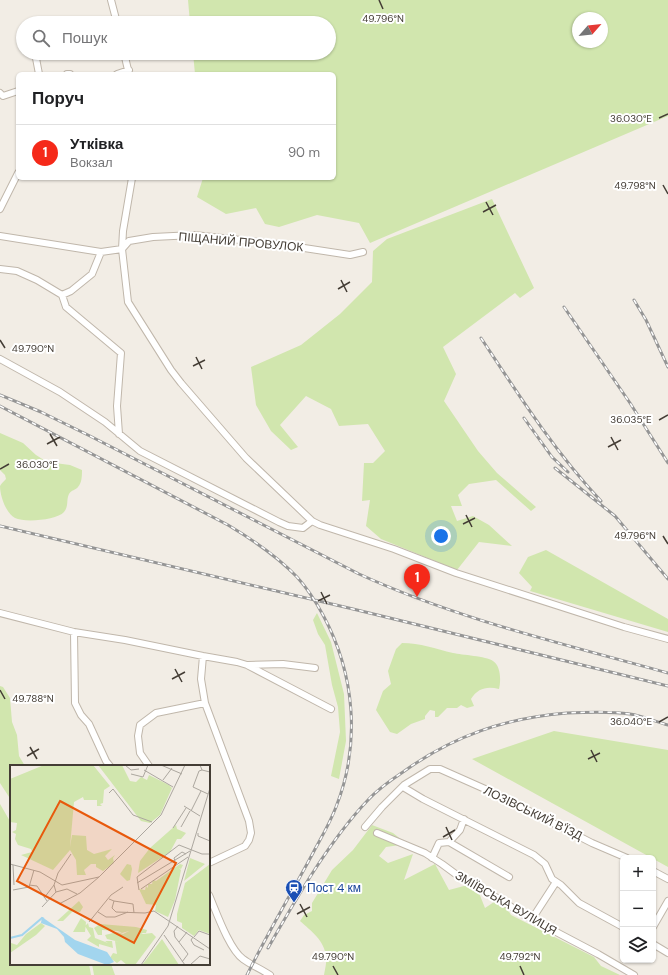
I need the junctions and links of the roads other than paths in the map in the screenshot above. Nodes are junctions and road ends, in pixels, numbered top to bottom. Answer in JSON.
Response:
{"nodes":[{"id":1,"x":111,"y":0,"type":"edge"},
{"id":2,"x":114,"y":16,"type":"edge"},
{"id":3,"x":36,"y":60,"type":"edge"},
{"id":4,"x":126,"y":60,"type":"edge"},
{"id":5,"x":39,"y":72,"type":"edge"},
{"id":6,"x":129,"y":72,"type":"edge"},
{"id":7,"x":16,"y":91,"type":"edge"},
{"id":8,"x":2,"y":94,"type":"edge"},
{"id":9,"x":16,"y":177,"type":"edge"},
{"id":10,"x":132,"y":180,"type":"edge"},
{"id":11,"x":0,"y":209,"type":"edge"},
{"id":12,"x":0,"y":236,"type":"edge"},
{"id":13,"x":122,"y":249,"type":"junction"},
{"id":14,"x":101,"y":252,"type":"junction"},
{"id":15,"x":363,"y":252,"type":"dead end"},
{"id":16,"x":0,"y":270,"type":"edge"},
{"id":17,"x":62,"y":294,"type":"junction"},
{"id":18,"x":0,"y":359,"type":"edge"},
{"id":19,"x":119,"y":434,"type":"junction"},
{"id":20,"x":312,"y":521,"type":"junction"},
{"id":21,"x":0,"y":613,"type":"edge"},
{"id":22,"x":74,"y":632,"type":"junction"},
{"id":23,"x":668,"y":639,"type":"edge"},
{"id":24,"x":203,"y":656,"type":"junction"},
{"id":25,"x":247,"y":665,"type":"junction"},
{"id":26,"x":315,"y":668,"type":"dead end"},
{"id":27,"x":205,"y":703,"type":"junction"},
{"id":28,"x":331,"y":709,"type":"dead end"},
{"id":29,"x":109,"y":765,"type":"edge"},
{"id":30,"x":148,"y":765,"type":"edge"},
{"id":31,"x":403,"y":787,"type":"junction"},
{"id":32,"x":464,"y":819,"type":"junction"},
{"id":33,"x":366,"y":827,"type":"dead end"},
{"id":34,"x":377,"y":833,"type":"dead end"},
{"id":35,"x":449,"y":842,"type":"junction"},
{"id":36,"x":620,"y":855,"type":"edge"},
{"id":37,"x":432,"y":858,"type":"junction"},
{"id":38,"x":210,"y":863,"type":"edge"},
{"id":39,"x":656,"y":873,"type":"edge"},
{"id":40,"x":508,"y":877,"type":"dead end"},
{"id":41,"x":668,"y":879,"type":"edge"},
{"id":42,"x":556,"y":882,"type":"junction"},
{"id":43,"x":210,"y":897,"type":"edge"},
{"id":44,"x":668,"y":901,"type":"edge"},
{"id":45,"x":532,"y":919,"type":"junction"},
{"id":46,"x":656,"y":922,"type":"edge"},
{"id":47,"x":620,"y":925,"type":"edge"},
{"id":48,"x":656,"y":946,"type":"edge"},
{"id":49,"x":668,"y":953,"type":"edge"},
{"id":50,"x":270,"y":975,"type":"edge"},
{"id":51,"x":634,"y":975,"type":"edge"}],
"edges":[{"from":1,"to":2,"type":"street"},
{"from":3,"to":5,"type":"street"},
{"from":4,"to":6,"type":"street"},
{"from":7,"to":8,"type":"street"},
{"from":9,"to":11,"type":"street"},
{"from":10,"to":13,"type":"street"},
{"from":12,"to":14,"type":"street"},
{"from":13,"to":14,"type":"street"},
{"from":13,"to":15,"type":"street","name":"ПІЩАНИЙ ПРОВУЛОК"},
{"from":13,"to":20,"type":"street"},
{"from":14,"to":17,"type":"street"},
{"from":16,"to":17,"type":"street"},
{"from":17,"to":19,"type":"street"},
{"from":18,"to":19,"type":"street"},
{"from":19,"to":20,"type":"street"},
{"from":20,"to":23,"type":"street"},
{"from":21,"to":22,"type":"street"},
{"from":22,"to":24,"type":"street"},
{"from":22,"to":29,"type":"street"},
{"from":24,"to":25,"type":"street"},
{"from":24,"to":27,"type":"street"},
{"from":25,"to":26,"type":"street"},
{"from":25,"to":28,"type":"street"},
{"from":27,"to":30,"type":"street"},
{"from":27,"to":38,"type":"street"},
{"from":31,"to":32,"type":"street"},
{"from":31,"to":33,"type":"street"},
{"from":31,"to":36,"type":"street","name":"ЛОЗІВСЬКИЙ В'ЇЗД"},
{"from":32,"to":35,"type":"street"},
{"from":32,"to":42,"type":"street"},
{"from":34,"to":37,"type":"street","name":"ЗМІЇВСЬКА ВУЛИЦЯ"},
{"from":35,"to":37,"type":"street"},
{"from":35,"to":40,"type":"street"},
{"from":37,"to":45,"type":"street","name":"ЗМІЇВСЬКА ВУЛИЦЯ"},
{"from":39,"to":41,"type":"street"},
{"from":42,"to":45,"type":"street"},
{"from":42,"to":47,"type":"street"},
{"from":43,"to":50,"type":"street"},
{"from":44,"to":46,"type":"street"},
{"from":45,"to":51,"type":"street","name":"ЗМІЇВСЬКА ВУЛИЦЯ"},
{"from":48,"to":49,"type":"street"}]}
